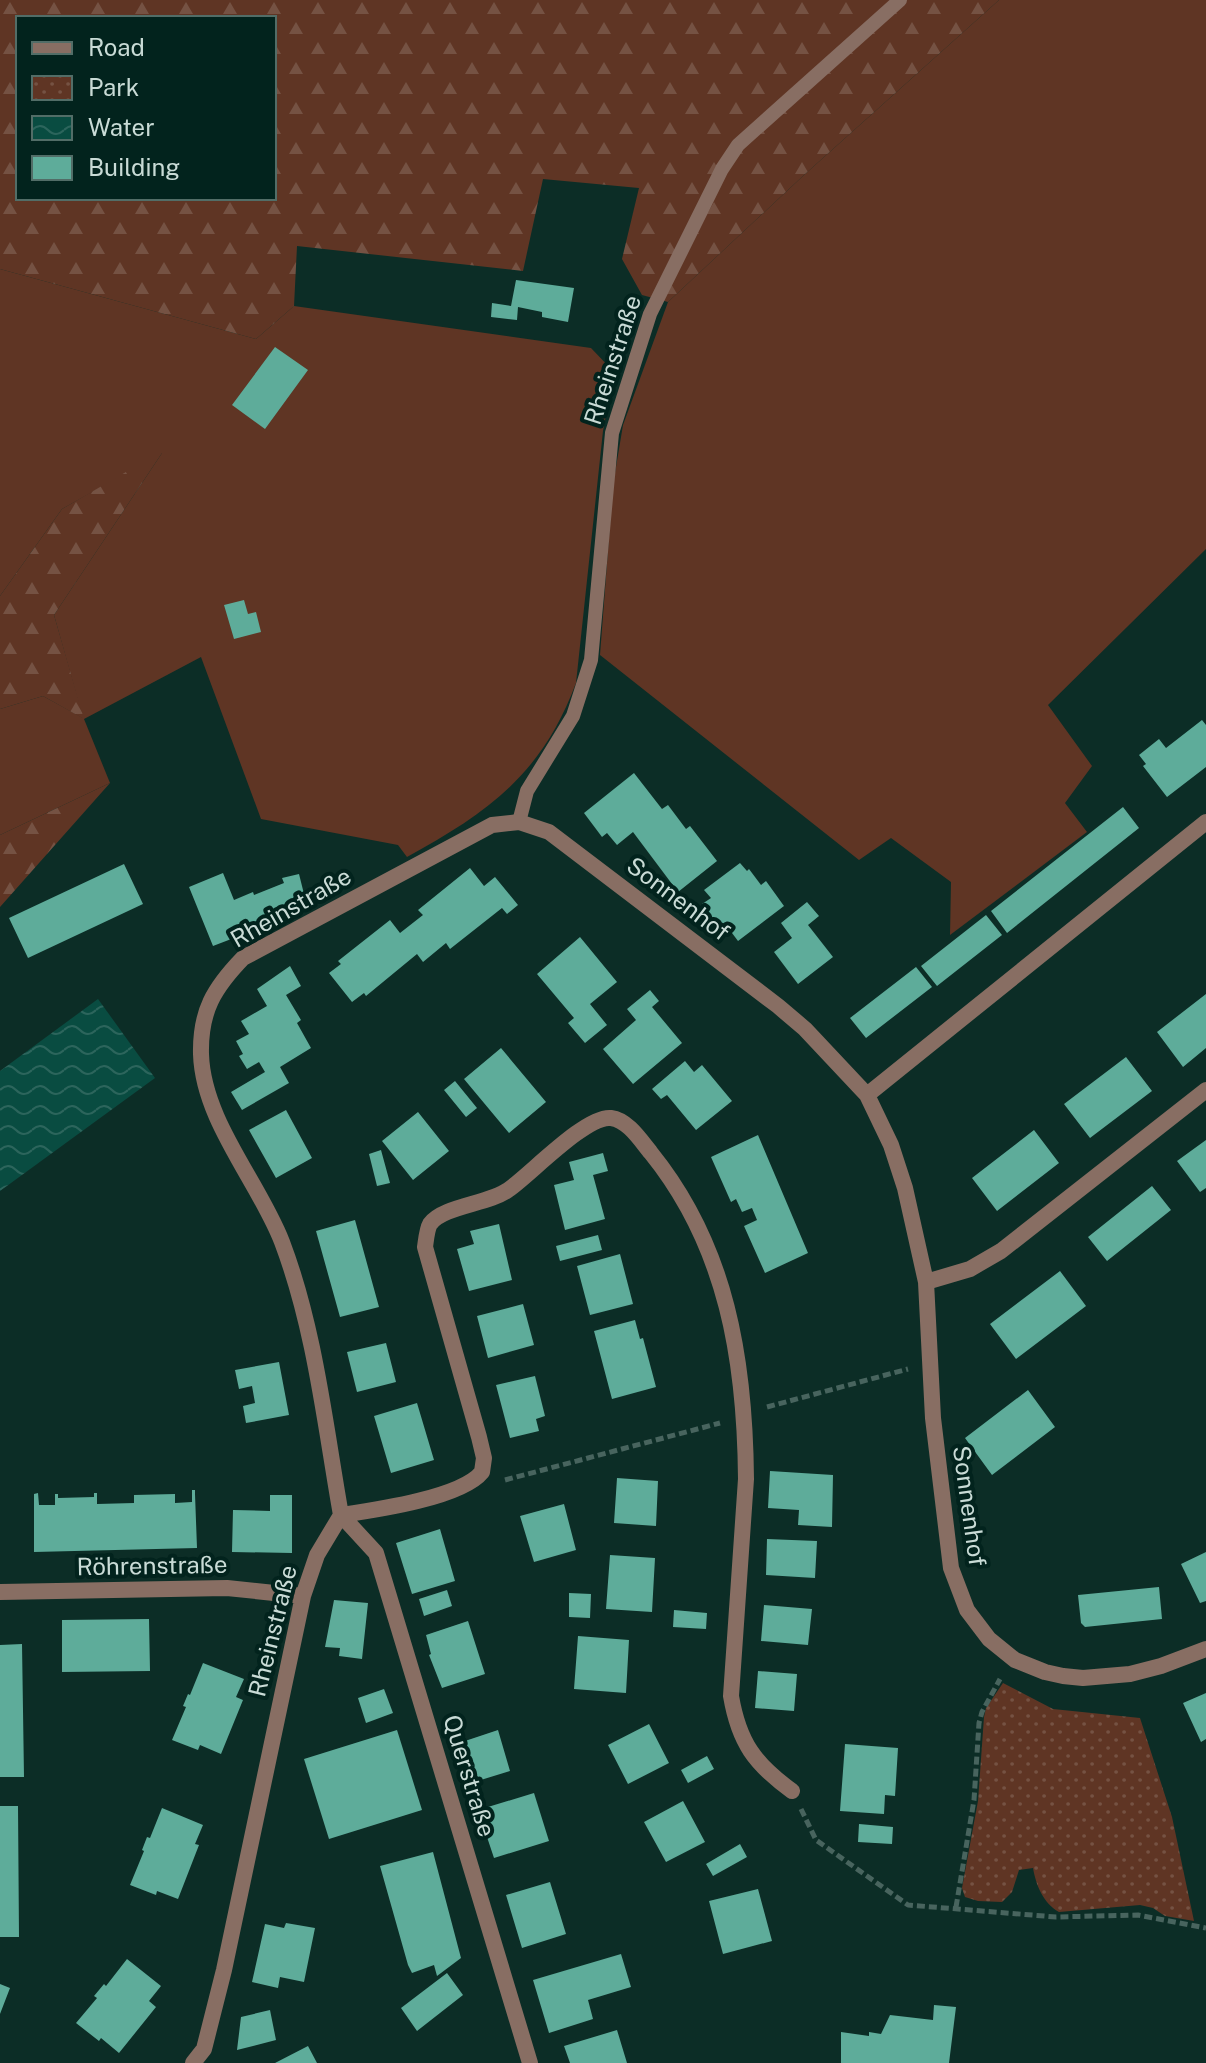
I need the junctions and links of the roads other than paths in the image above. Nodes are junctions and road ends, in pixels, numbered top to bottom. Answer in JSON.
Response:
{"nodes":[{"id":1,"x":900,"y":0,"type":"edge"},
{"id":2,"x":519,"y":822,"type":"junction"},
{"id":3,"x":1206,"y":822,"type":"edge"},
{"id":4,"x":1206,"y":1090,"type":"edge"},
{"id":5,"x":867,"y":1095,"type":"junction"},
{"id":6,"x":926,"y":1282,"type":"junction"},
{"id":7,"x":341,"y":1515,"type":"junction"},
{"id":8,"x":0,"y":1592,"type":"edge"},
{"id":9,"x":303,"y":1596,"type":"junction"},
{"id":10,"x":1206,"y":1649,"type":"edge"},
{"id":11,"x":792,"y":1791,"type":"road end"},
{"id":12,"x":193,"y":2063,"type":"edge"},
{"id":13,"x":530,"y":2063,"type":"edge"}],
"edges":[{"from":1,"to":2,"type":"lane","name":"Rheinstraße"},
{"from":2,"to":5,"type":"street","name":"Sonnenhof"},
{"from":2,"to":7,"type":"street","name":"Rheinstraße"},
{"from":3,"to":5,"type":"street"},
{"from":4,"to":6,"type":"street"},
{"from":5,"to":6,"type":"street","name":"Sonnenhof"},
{"from":6,"to":10,"type":"street","name":"Sonnenhof"},
{"from":7,"to":9,"type":"street","name":"Rheinstraße"},
{"from":7,"to":11,"type":"street"},
{"from":7,"to":13,"type":"street","name":"Querstraße"},
{"from":8,"to":9,"type":"street","name":"Röhrenstraße"},
{"from":9,"to":12,"type":"street","name":"Rheinstraße"}]}
